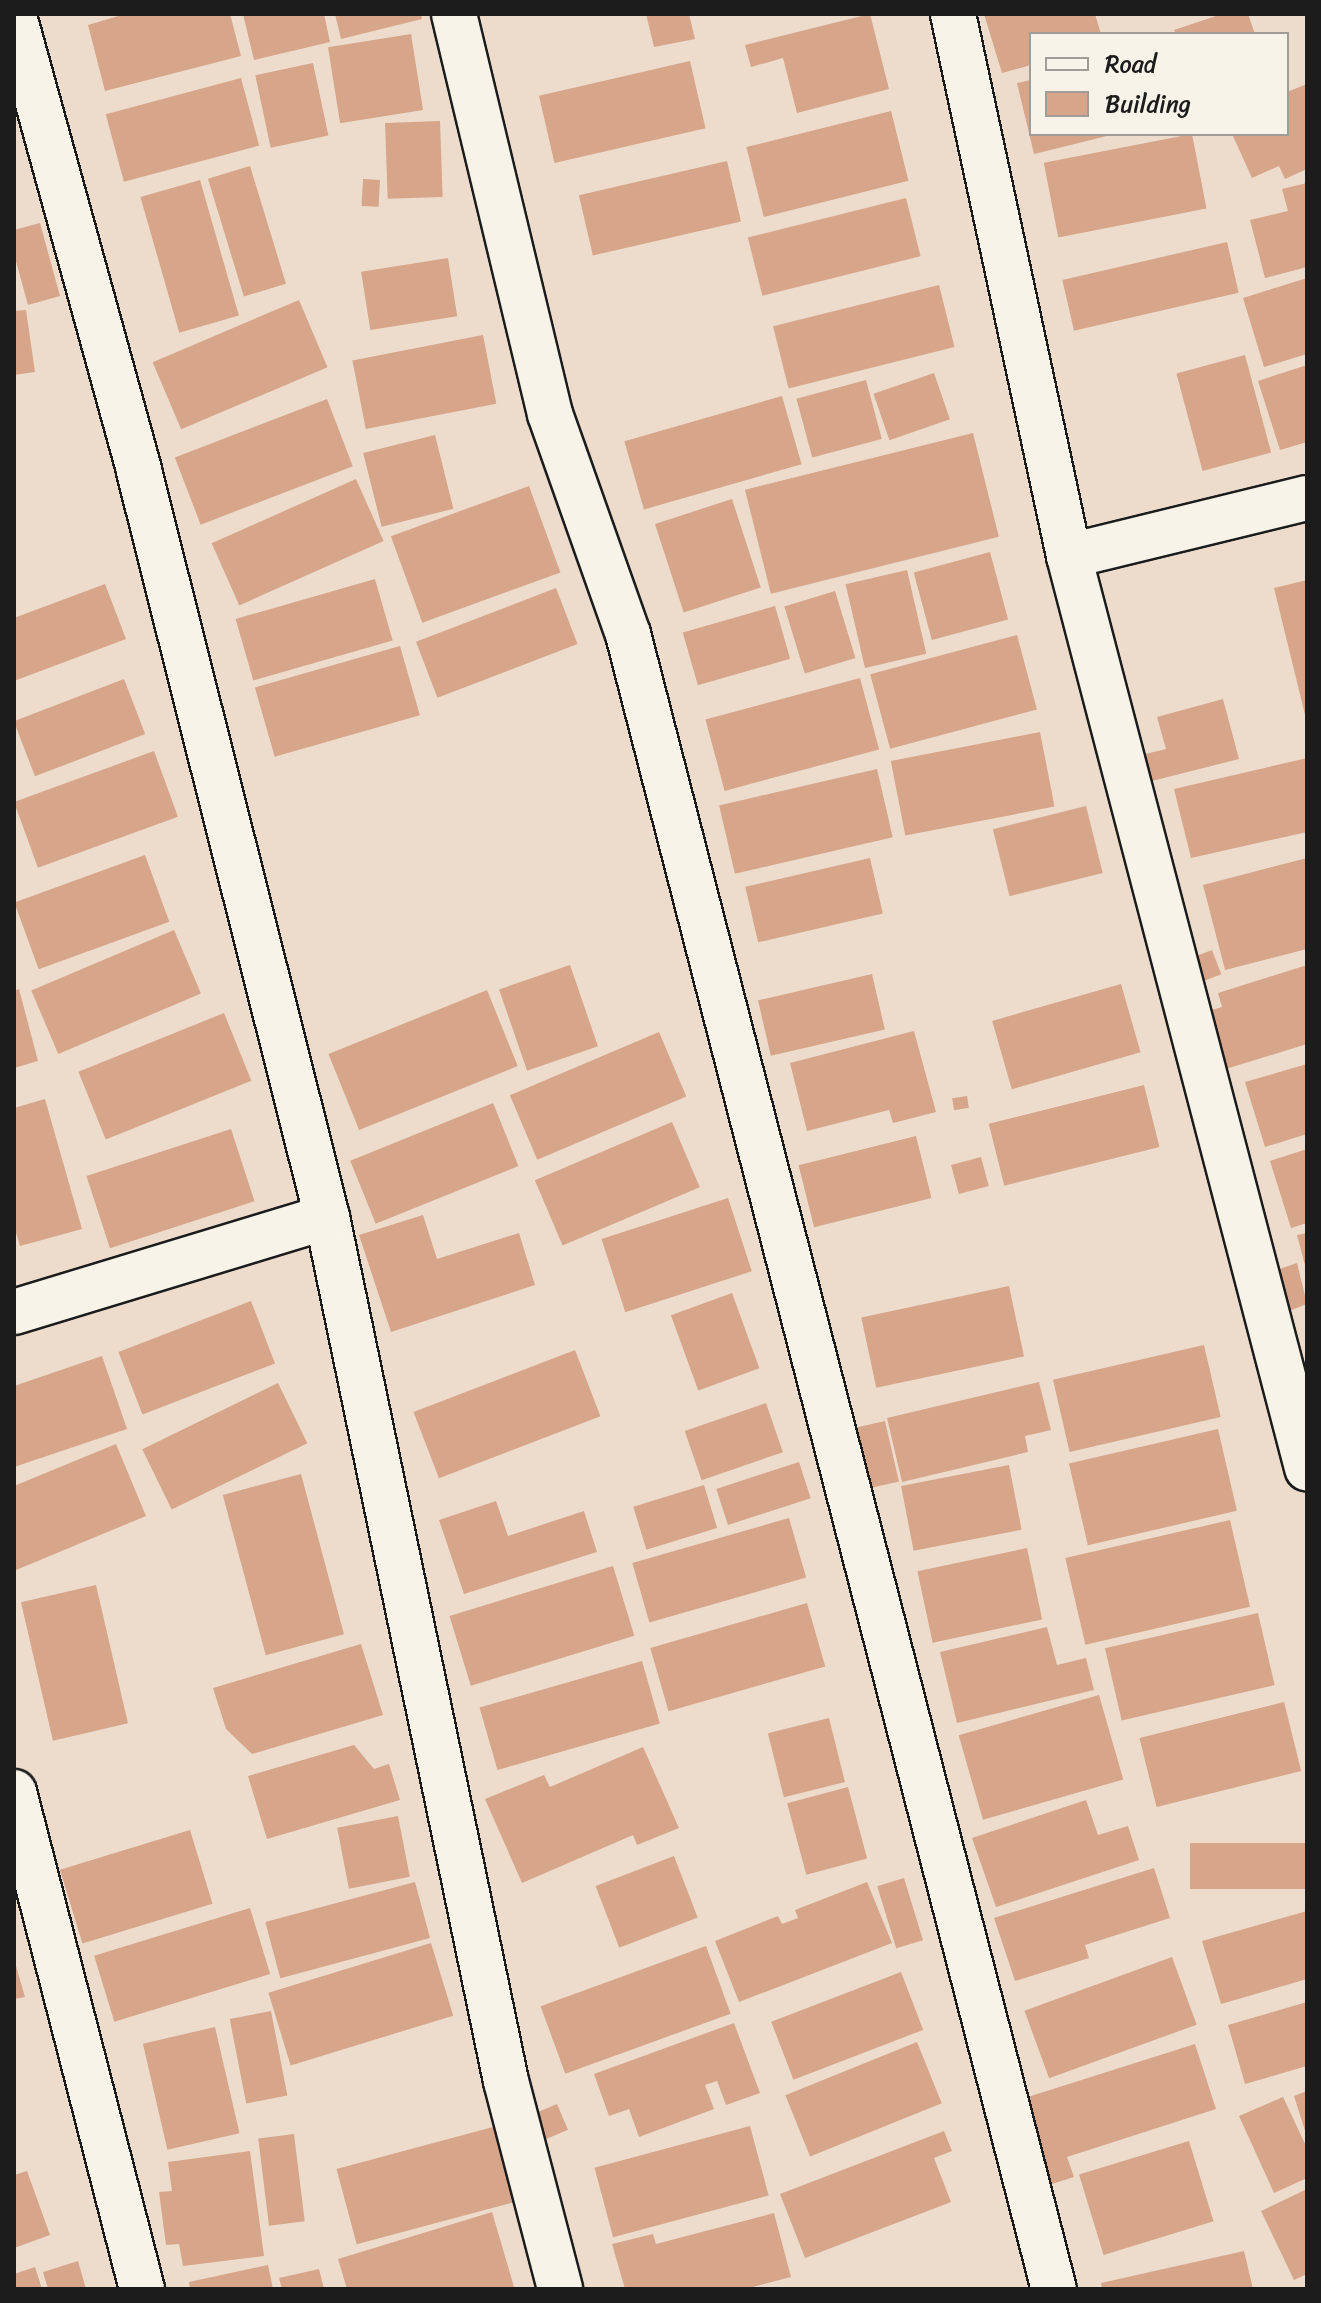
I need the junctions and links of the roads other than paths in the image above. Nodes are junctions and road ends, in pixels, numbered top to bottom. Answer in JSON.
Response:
{"nodes":[{"id":1,"x":454,"y":14,"type":"edge"},
{"id":2,"x":953,"y":14,"type":"edge"},
{"id":3,"x":14,"y":16,"type":"edge"},
{"id":4,"x":1307,"y":498,"type":"edge"},
{"id":5,"x":1069,"y":556,"type":"junction"},
{"id":6,"x":327,"y":1217,"type":"junction"},
{"id":7,"x":14,"y":1312,"type":"edge"},
{"id":8,"x":1307,"y":1468,"type":"edge"},
{"id":9,"x":14,"y":1792,"type":"edge"},
{"id":10,"x":142,"y":2289,"type":"edge"},
{"id":11,"x":560,"y":2289,"type":"edge"},
{"id":12,"x":1054,"y":2289,"type":"edge"}],
"edges":[{"from":1,"to":12,"type":"street"},
{"from":2,"to":5,"type":"street"},
{"from":3,"to":6,"type":"street"},
{"from":4,"to":5,"type":"street"},
{"from":5,"to":8,"type":"street"},
{"from":6,"to":7,"type":"street"},
{"from":6,"to":11,"type":"street"},
{"from":9,"to":10,"type":"street"}]}
